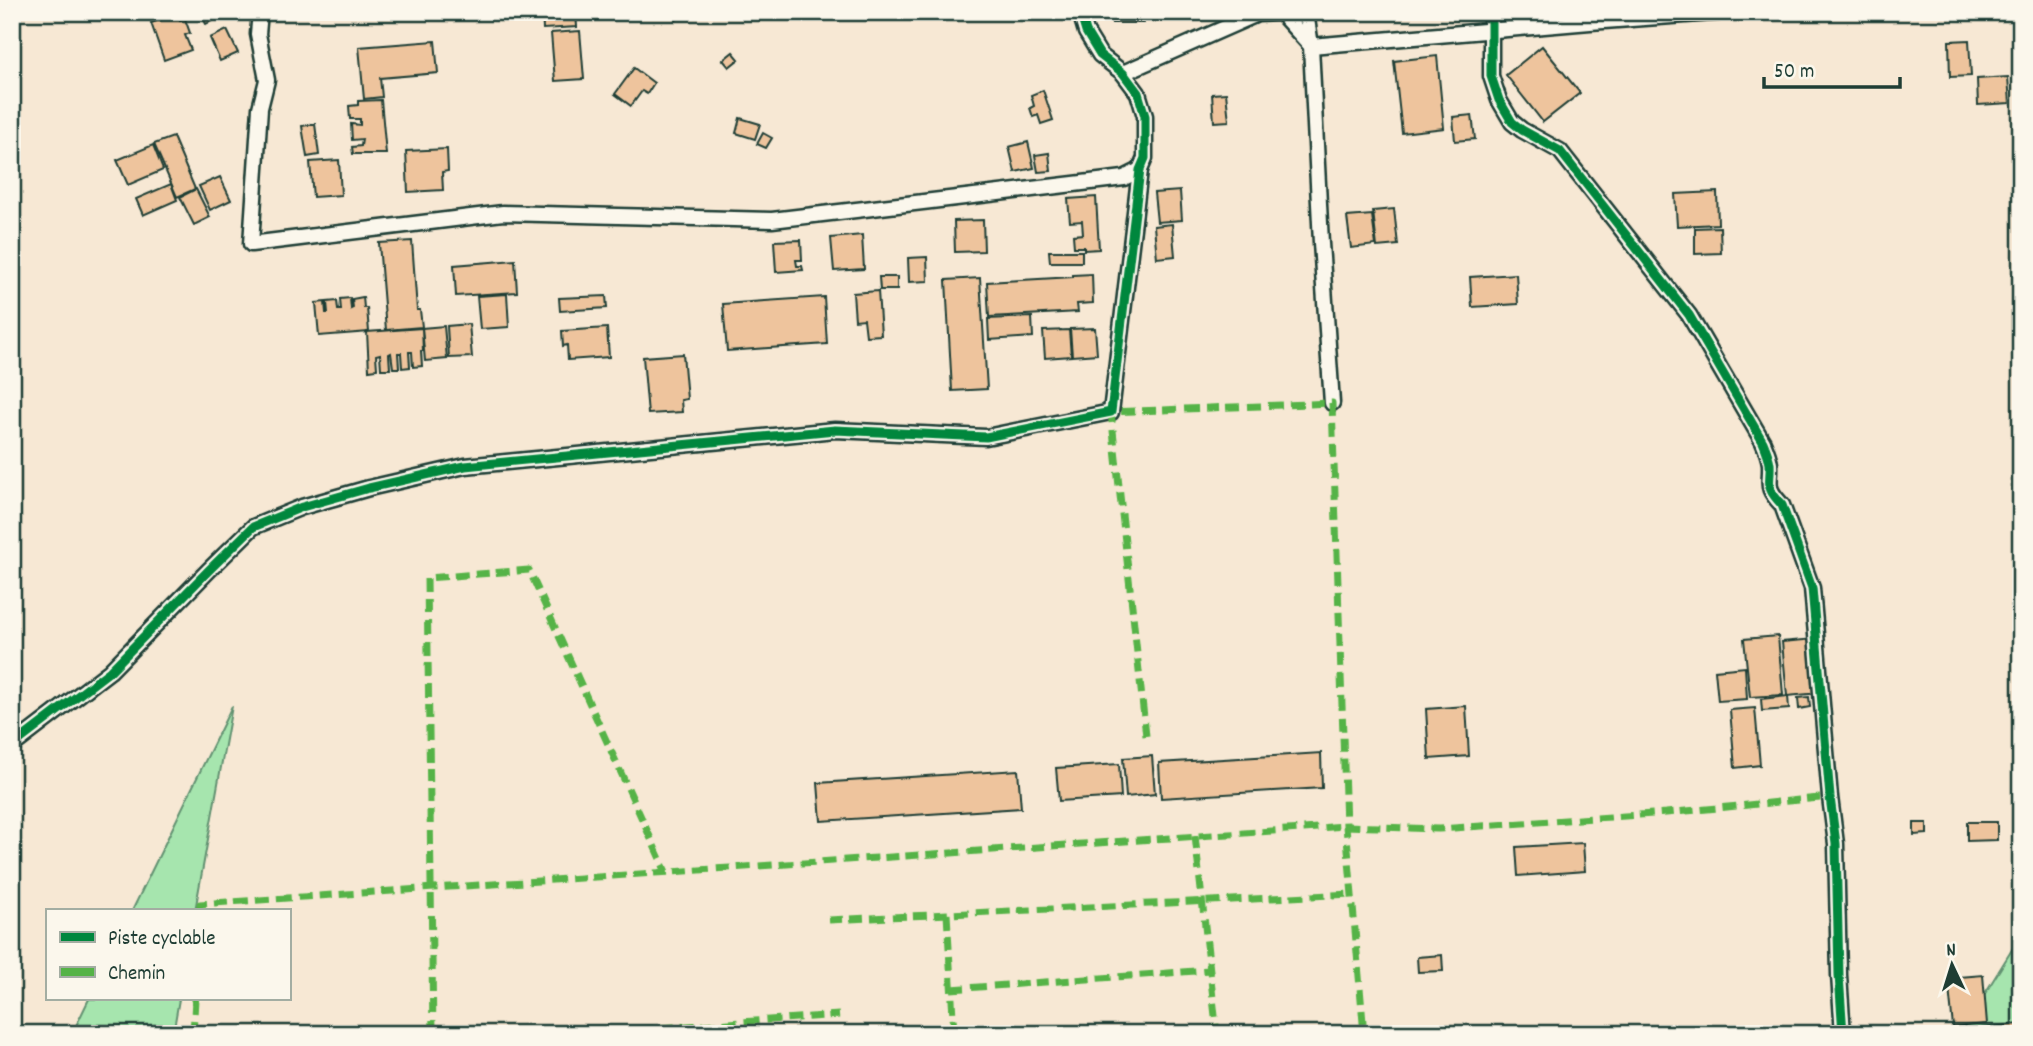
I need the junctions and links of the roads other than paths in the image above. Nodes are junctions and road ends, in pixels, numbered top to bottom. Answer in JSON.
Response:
{"nodes":[{"id":1,"x":260,"y":12,"type":"edge"},
{"id":2,"x":1080,"y":12,"type":"edge"},
{"id":3,"x":1306,"y":12,"type":"edge"},
{"id":4,"x":1490,"y":12,"type":"edge"},
{"id":5,"x":1727,"y":12,"type":"edge"},
{"id":6,"x":1492,"y":30,"type":"junction"},
{"id":7,"x":1311,"y":46,"type":"junction"},
{"id":8,"x":1122,"y":73,"type":"junction"},
{"id":9,"x":1140,"y":170,"type":"junction"},
{"id":10,"x":1332,"y":403,"type":"dead end"},
{"id":11,"x":12,"y":746,"type":"edge"},
{"id":12,"x":1843,"y":1034,"type":"edge"}],
"edges":[{"from":1,"to":9,"type":"street"},
{"from":2,"to":8,"type":"street"},
{"from":3,"to":7,"type":"street"},
{"from":4,"to":6,"type":"street"},
{"from":5,"to":6,"type":"street"},
{"from":6,"to":7,"type":"street"},
{"from":6,"to":12,"type":"street"},
{"from":7,"to":8,"type":"street"},
{"from":7,"to":10,"type":"street"},
{"from":8,"to":9,"type":"street"},
{"from":9,"to":11,"type":"street"}]}
